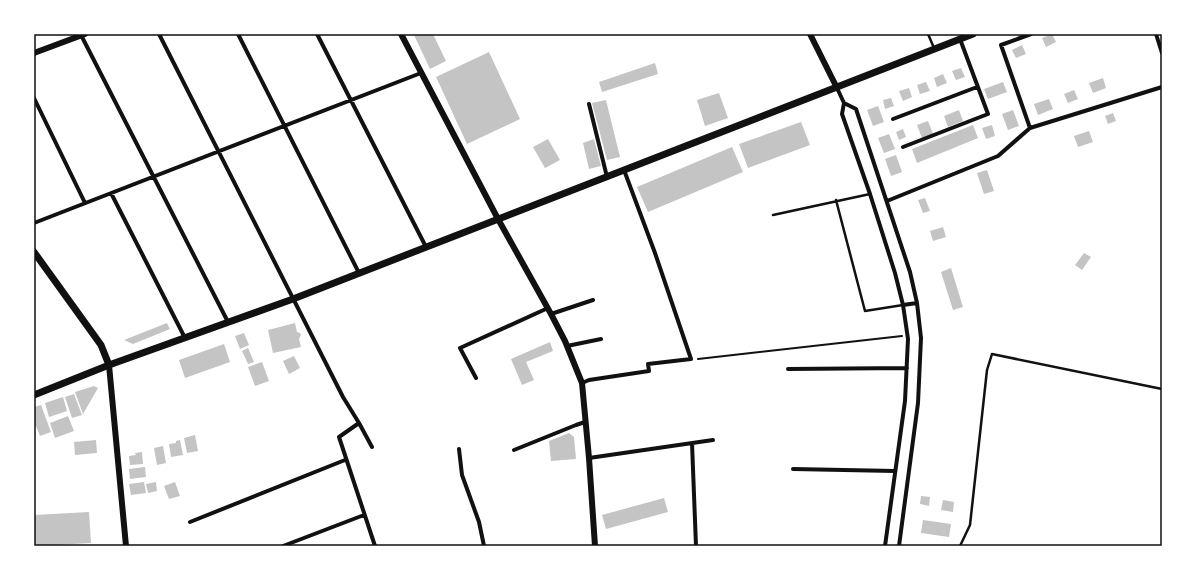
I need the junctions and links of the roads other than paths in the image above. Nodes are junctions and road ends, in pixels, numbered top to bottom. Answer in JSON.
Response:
{"nodes":[{"id":1,"x":159,"y":34,"type":"edge"},
{"id":2,"x":238,"y":34,"type":"edge"},
{"id":3,"x":318,"y":34,"type":"edge"},
{"id":4,"x":401,"y":34,"type":"edge"},
{"id":5,"x":810,"y":34,"type":"edge"},
{"id":6,"x":928,"y":34,"type":"edge"},
{"id":7,"x":973,"y":34,"type":"edge"},
{"id":8,"x":1031,"y":34,"type":"edge"},
{"id":9,"x":1156,"y":34,"type":"edge"},
{"id":10,"x":83,"y":35,"type":"edge"},
{"id":11,"x":960,"y":39,"type":"junction"},
{"id":12,"x":934,"y":49,"type":"junction"},
{"id":13,"x":1162,"y":52,"type":"edge"},
{"id":14,"x":34,"y":53,"type":"edge"},
{"id":15,"x":421,"y":73,"type":"junction"},
{"id":16,"x":977,"y":87,"type":"junction"},
{"id":17,"x":1162,"y":87,"type":"edge"},
{"id":18,"x":837,"y":88,"type":"junction"},
{"id":19,"x":34,"y":98,"type":"edge"},
{"id":20,"x":351,"y":100,"type":"junction"},
{"id":21,"x":844,"y":103,"type":"junction"},
{"id":22,"x":589,"y":104,"type":"dead end"},
{"id":23,"x":893,"y":119,"type":"dead end"},
{"id":24,"x":285,"y":126,"type":"junction"},
{"id":25,"x":1030,"y":128,"type":"junction"},
{"id":26,"x":903,"y":147,"type":"dead end"},
{"id":27,"x":219,"y":151,"type":"junction"},
{"id":28,"x":624,"y":170,"type":"junction"},
{"id":29,"x":154,"y":177,"type":"junction"},
{"id":30,"x":607,"y":177,"type":"junction"},
{"id":31,"x":111,"y":193,"type":"junction"},
{"id":32,"x":870,"y":194,"type":"junction"},
{"id":33,"x":836,"y":200,"type":"junction"},
{"id":34,"x":887,"y":201,"type":"junction"},
{"id":35,"x":86,"y":203,"type":"junction"},
{"id":36,"x":773,"y":215,"type":"dead end"},
{"id":37,"x":498,"y":219,"type":"junction"},
{"id":38,"x":34,"y":223,"type":"edge"},
{"id":39,"x":426,"y":247,"type":"junction"},
{"id":40,"x":34,"y":252,"type":"edge"},
{"id":41,"x":359,"y":273,"type":"junction"},
{"id":42,"x":293,"y":299,"type":"junction"},
{"id":43,"x":593,"y":300,"type":"dead end"},
{"id":44,"x":917,"y":303,"type":"junction"},
{"id":45,"x":903,"y":305,"type":"junction"},
{"id":46,"x":550,"y":311,"type":"junction"},
{"id":47,"x":228,"y":322,"type":"junction"},
{"id":48,"x":185,"y":338,"type":"junction"},
{"id":49,"x":601,"y":339,"type":"dead end"},
{"id":50,"x":567,"y":346,"type":"junction"},
{"id":51,"x":109,"y":365,"type":"junction"},
{"id":52,"x":907,"y":368,"type":"junction"},
{"id":53,"x":788,"y":369,"type":"dead end"},
{"id":54,"x":476,"y":378,"type":"dead end"},
{"id":55,"x":582,"y":383,"type":"junction"},
{"id":56,"x":1162,"y":389,"type":"edge"},
{"id":57,"x":34,"y":395,"type":"edge"},
{"id":58,"x":585,"y":422,"type":"junction"},
{"id":59,"x":359,"y":423,"type":"junction"},
{"id":60,"x":712,"y":440,"type":"dead end"},
{"id":61,"x":692,"y":443,"type":"junction"},
{"id":62,"x":372,"y":447,"type":"dead end"},
{"id":63,"x":460,"y":449,"type":"dead end"},
{"id":64,"x":514,"y":450,"type":"dead end"},
{"id":65,"x":589,"y":458,"type":"junction"},
{"id":66,"x":345,"y":460,"type":"junction"},
{"id":67,"x":793,"y":469,"type":"dead end"},
{"id":68,"x":895,"y":472,"type":"junction"},
{"id":69,"x":364,"y":515,"type":"junction"},
{"id":70,"x":190,"y":522,"type":"dead end"},
{"id":71,"x":126,"y":546,"type":"edge"},
{"id":72,"x":284,"y":546,"type":"edge"},
{"id":73,"x":374,"y":546,"type":"edge"},
{"id":74,"x":484,"y":546,"type":"edge"},
{"id":75,"x":595,"y":546,"type":"edge"},
{"id":76,"x":696,"y":546,"type":"edge"},
{"id":77,"x":885,"y":546,"type":"edge"},
{"id":78,"x":899,"y":546,"type":"edge"},
{"id":79,"x":960,"y":546,"type":"edge"}],
"edges":[{"from":1,"to":27,"type":"street"},
{"from":2,"to":24,"type":"street"},
{"from":3,"to":20,"type":"street"},
{"from":4,"to":15,"type":"street"},
{"from":5,"to":18,"type":"street"},
{"from":6,"to":12,"type":"lane"},
{"from":7,"to":11,"type":"main road"},
{"from":8,"to":25,"type":"street"},
{"from":9,"to":13,"type":"street"},
{"from":10,"to":14,"type":"street"},
{"from":10,"to":29,"type":"street"},
{"from":11,"to":12,"type":"main road"},
{"from":11,"to":16,"type":"street"},
{"from":12,"to":18,"type":"main road"},
{"from":15,"to":20,"type":"street"},
{"from":15,"to":37,"type":"street"},
{"from":16,"to":23,"type":"street"},
{"from":16,"to":26,"type":"street"},
{"from":17,"to":25,"type":"street"},
{"from":18,"to":21,"type":"street"},
{"from":18,"to":28,"type":"main road"},
{"from":19,"to":35,"type":"street"},
{"from":20,"to":24,"type":"street"},
{"from":20,"to":39,"type":"street"},
{"from":21,"to":32,"type":"street"},
{"from":21,"to":34,"type":"street"},
{"from":22,"to":30,"type":"street"},
{"from":24,"to":27,"type":"street"},
{"from":24,"to":41,"type":"street"},
{"from":25,"to":34,"type":"street"},
{"from":27,"to":29,"type":"street"},
{"from":27,"to":42,"type":"street"},
{"from":28,"to":30,"type":"main road"},
{"from":28,"to":55,"type":"street"},
{"from":29,"to":31,"type":"street"},
{"from":29,"to":47,"type":"street"},
{"from":30,"to":37,"type":"main road"},
{"from":31,"to":35,"type":"street"},
{"from":31,"to":48,"type":"street"},
{"from":32,"to":33,"type":"lane"},
{"from":32,"to":45,"type":"street"},
{"from":33,"to":36,"type":"lane"},
{"from":33,"to":45,"type":"lane"},
{"from":34,"to":44,"type":"street"},
{"from":35,"to":38,"type":"street"},
{"from":37,"to":39,"type":"main road"},
{"from":37,"to":46,"type":"street"},
{"from":39,"to":41,"type":"main road"},
{"from":40,"to":51,"type":"main road"},
{"from":41,"to":42,"type":"main road"},
{"from":42,"to":47,"type":"main road"},
{"from":42,"to":59,"type":"street"},
{"from":43,"to":46,"type":"street"},
{"from":44,"to":45,"type":"street"},
{"from":44,"to":78,"type":"street"},
{"from":45,"to":52,"type":"street"},
{"from":46,"to":50,"type":"street"},
{"from":46,"to":54,"type":"street"},
{"from":47,"to":48,"type":"main road"},
{"from":48,"to":51,"type":"main road"},
{"from":49,"to":50,"type":"street"},
{"from":50,"to":55,"type":"street"},
{"from":51,"to":57,"type":"main road"},
{"from":51,"to":71,"type":"street"},
{"from":52,"to":53,"type":"street"},
{"from":52,"to":68,"type":"street"},
{"from":55,"to":58,"type":"street"},
{"from":56,"to":79,"type":"lane"},
{"from":58,"to":64,"type":"street"},
{"from":58,"to":65,"type":"street"},
{"from":59,"to":62,"type":"street"},
{"from":59,"to":66,"type":"street"},
{"from":60,"to":61,"type":"street"},
{"from":61,"to":65,"type":"street"},
{"from":61,"to":76,"type":"street"},
{"from":63,"to":74,"type":"street"},
{"from":65,"to":75,"type":"street"},
{"from":66,"to":69,"type":"street"},
{"from":66,"to":70,"type":"street"},
{"from":67,"to":68,"type":"street"},
{"from":68,"to":77,"type":"street"},
{"from":69,"to":72,"type":"street"},
{"from":69,"to":73,"type":"street"}]}
